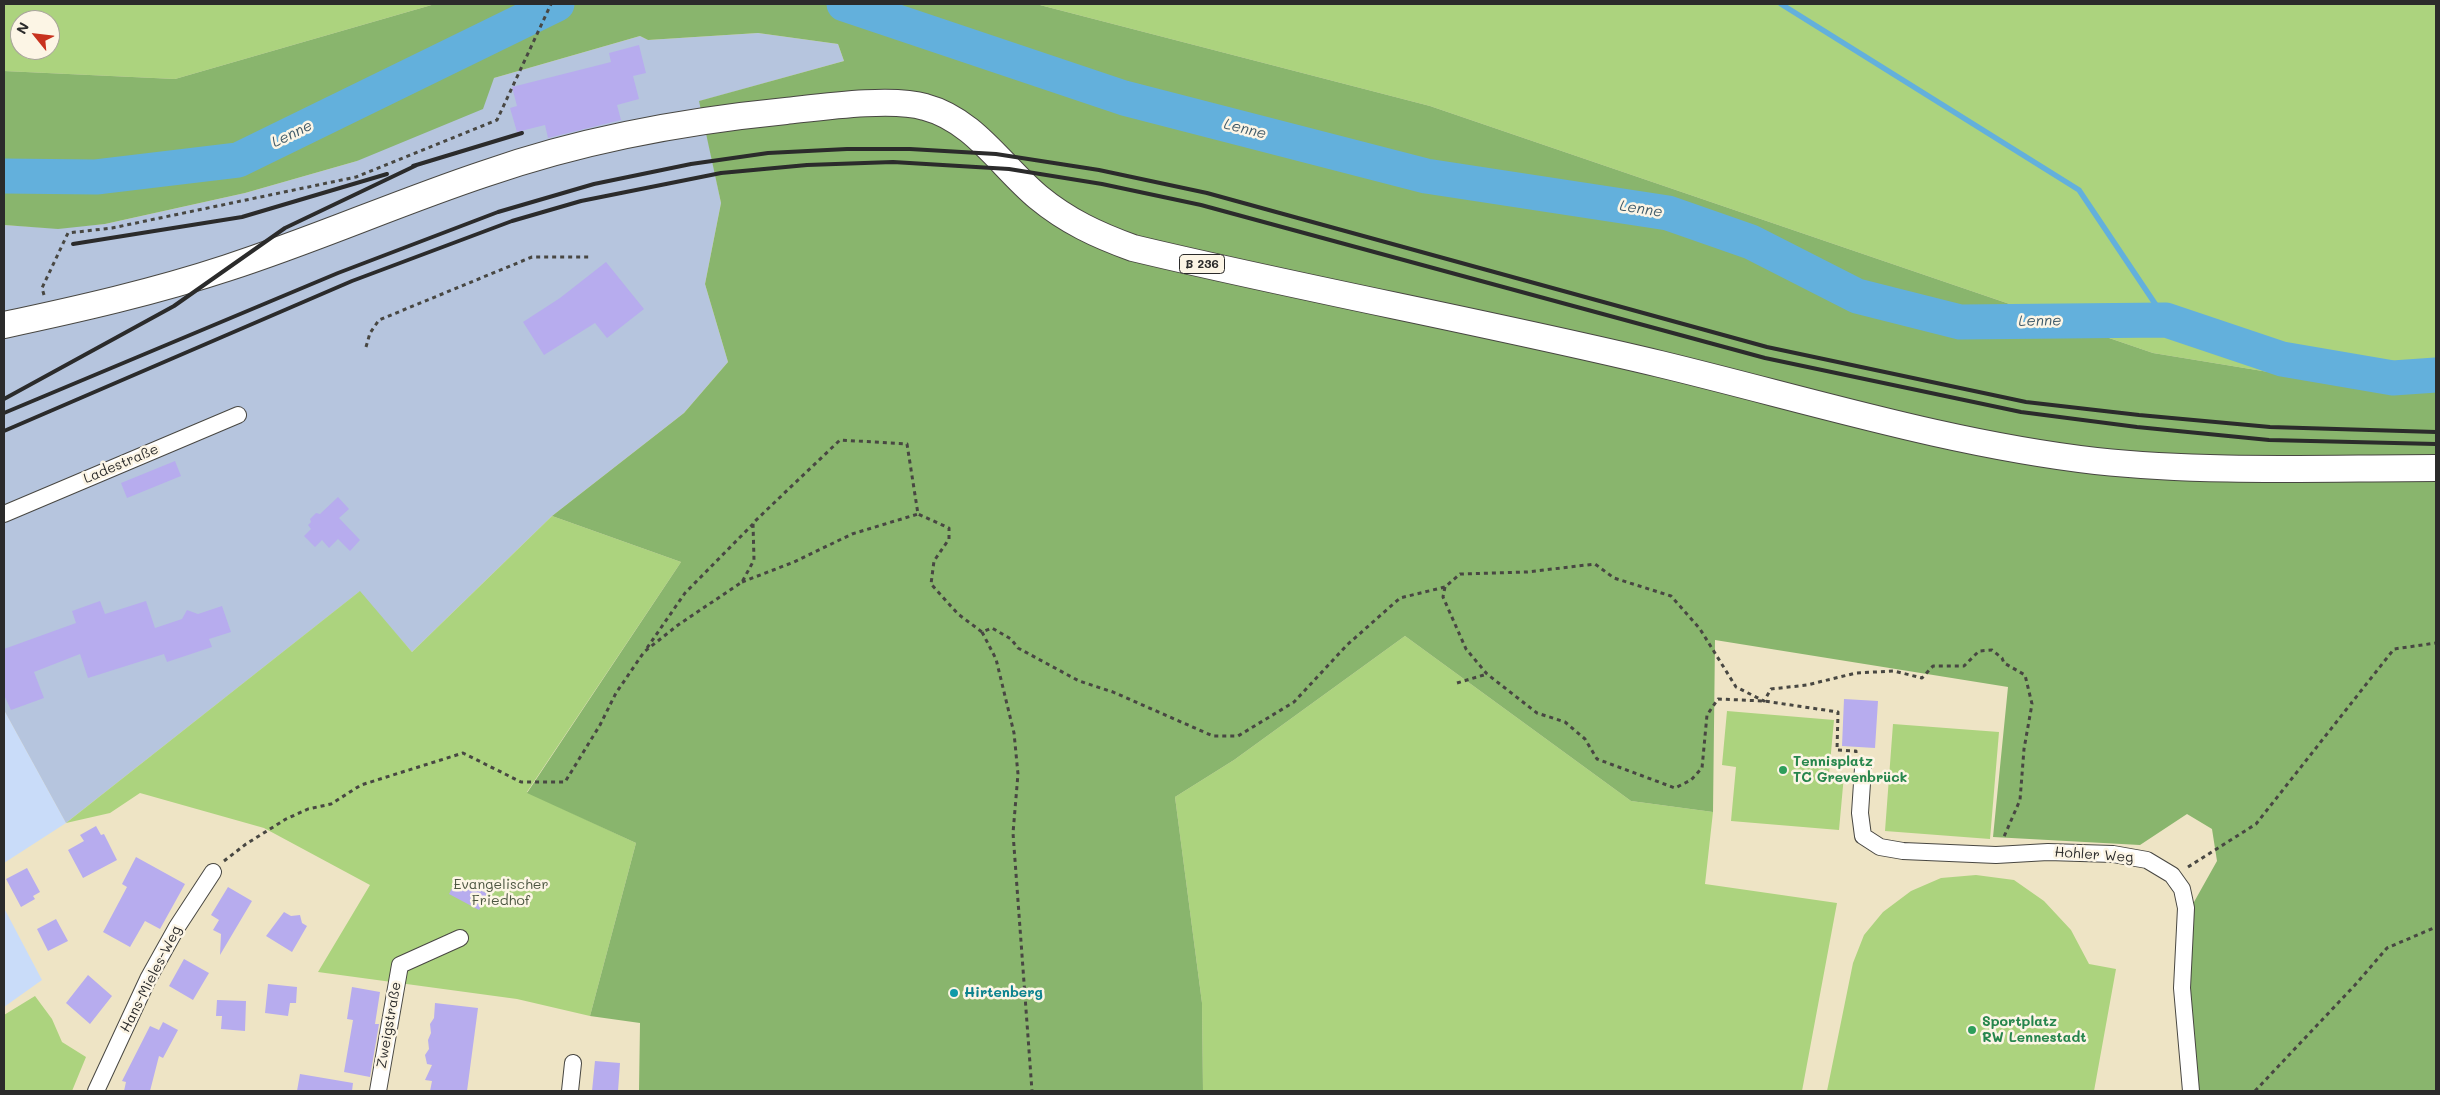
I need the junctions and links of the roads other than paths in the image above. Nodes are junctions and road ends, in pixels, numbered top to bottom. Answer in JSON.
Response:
{"nodes":[{"id":1,"x":26,"y":320,"type":"edge"},
{"id":2,"x":238,"y":415,"type":"dead end"},
{"id":3,"x":2436,"y":468,"type":"edge"},
{"id":4,"x":4,"y":514,"type":"edge"},
{"id":5,"x":1863,"y":768,"type":"road end"},
{"id":6,"x":213,"y":872,"type":"road end"},
{"id":7,"x":460,"y":938,"type":"dead end"},
{"id":8,"x":573,"y":1063,"type":"dead end"},
{"id":9,"x":96,"y":1091,"type":"edge"},
{"id":10,"x":378,"y":1091,"type":"edge"},
{"id":11,"x":570,"y":1091,"type":"edge"},
{"id":12,"x":2191,"y":1091,"type":"edge"}],
"edges":[{"from":1,"to":3,"type":"main road","number":"B 236"},
{"from":2,"to":4,"type":"street","name":"Ladestraße"},
{"from":5,"to":12,"type":"street","name":"Hohler Weg"},
{"from":6,"to":9,"type":"street","name":"Hans-Mieles-Weg"},
{"from":7,"to":10,"type":"street","name":"Zweigstraße"},
{"from":8,"to":11,"type":"street"}]}
